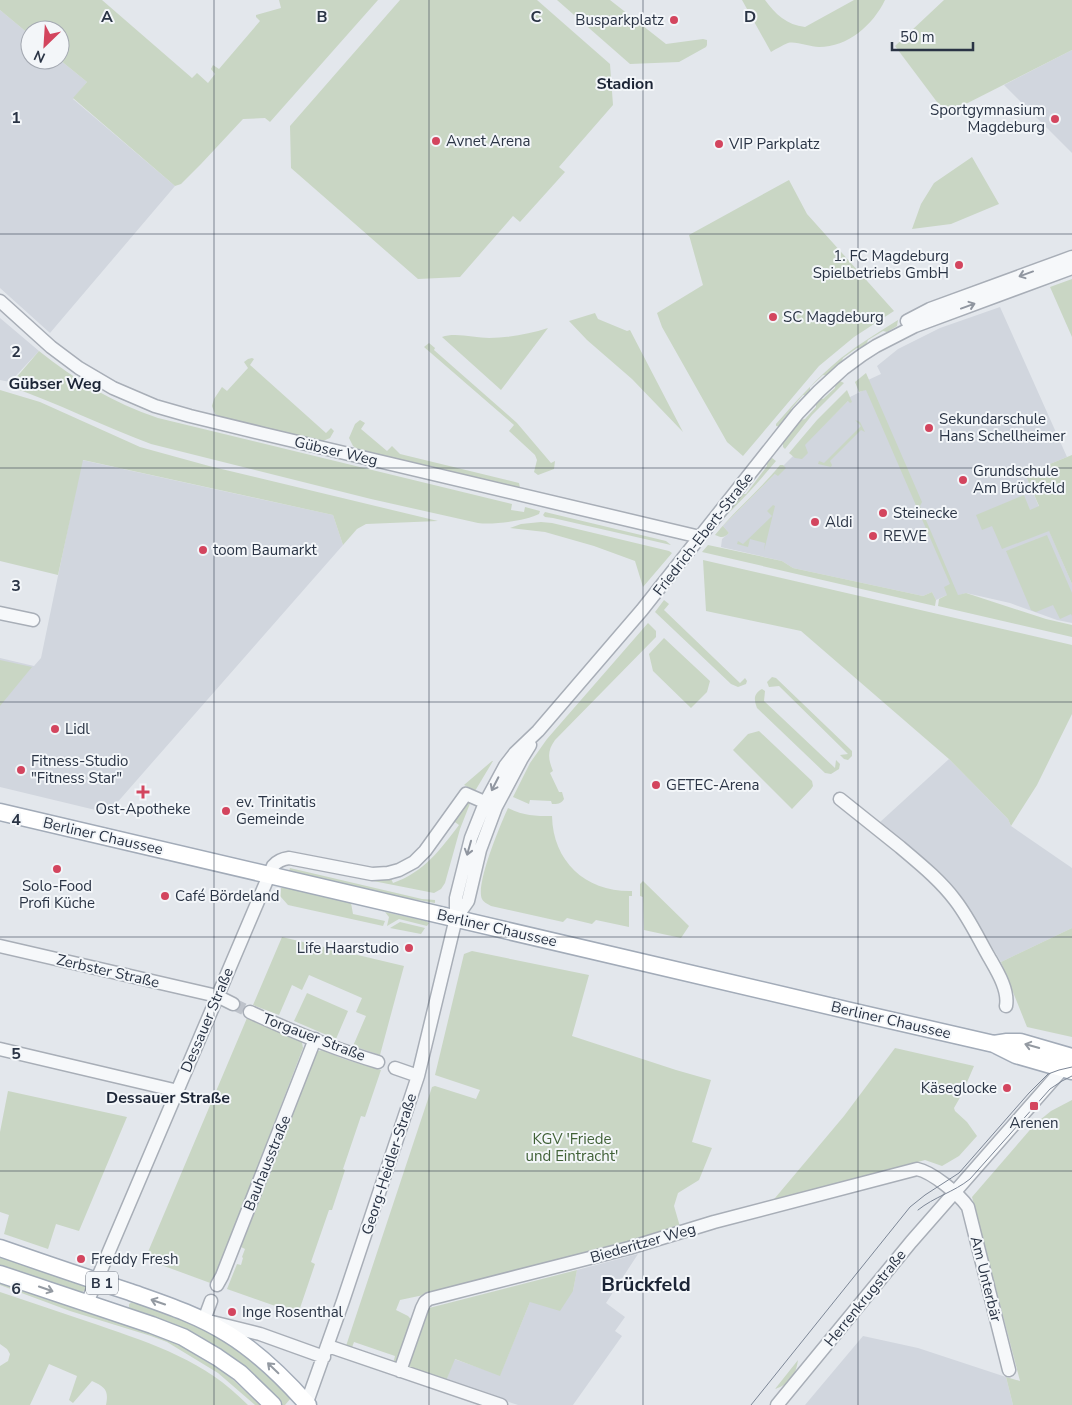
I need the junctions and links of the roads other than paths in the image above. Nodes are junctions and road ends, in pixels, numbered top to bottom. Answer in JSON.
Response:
{"nodes":[{"id":1,"x":1072,"y":257,"type":"edge"},
{"id":2,"x":1072,"y":268,"type":"edge"},
{"id":3,"x":0,"y":301,"type":"edge"},
{"id":4,"x":876,"y":346,"type":"junction"},
{"id":5,"x":700,"y":537,"type":"junction"},
{"id":6,"x":0,"y":613,"type":"edge"},
{"id":7,"x":33,"y":620,"type":"dead end"},
{"id":8,"x":840,"y":799,"type":"dead end"},
{"id":9,"x":491,"y":805,"type":"junction"},
{"id":10,"x":0,"y":812,"type":"edge"},
{"id":11,"x":269,"y":875,"type":"junction"},
{"id":12,"x":456,"y":918,"type":"junction"},
{"id":13,"x":0,"y":946,"type":"edge"},
{"id":14,"x":217,"y":996,"type":"junction"},
{"id":15,"x":233,"y":1004,"type":"tunnel mouth"},
{"id":16,"x":1006,"y":1006,"type":"dead end"},
{"id":17,"x":250,"y":1012,"type":"tunnel mouth"},
{"id":18,"x":316,"y":1039,"type":"junction"},
{"id":19,"x":0,"y":1049,"type":"edge"},
{"id":20,"x":378,"y":1062,"type":"dead end"},
{"id":21,"x":1069,"y":1063,"type":"edge"},
{"id":22,"x":395,"y":1068,"type":"dead end"},
{"id":23,"x":418,"y":1076,"type":"junction"},
{"id":24,"x":178,"y":1091,"type":"junction"},
{"id":25,"x":954,"y":1193,"type":"junction"},
{"id":26,"x":0,"y":1248,"type":"edge"},
{"id":27,"x":0,"y":1274,"type":"edge"},
{"id":28,"x":97,"y":1281,"type":"junction"},
{"id":29,"x":217,"y":1285,"type":"dead end"},
{"id":30,"x":211,"y":1301,"type":"dead end"},
{"id":31,"x":87,"y":1303,"type":"junction"},
{"id":32,"x":204,"y":1320,"type":"junction"},
{"id":33,"x":326,"y":1351,"type":"junction"},
{"id":34,"x":1010,"y":1370,"type":"dead end"},
{"id":35,"x":400,"y":1371,"type":"junction"},
{"id":36,"x":306,"y":1404,"type":"edge"},
{"id":37,"x":273,"y":1405,"type":"edge"},
{"id":38,"x":501,"y":1405,"type":"edge"},
{"id":39,"x":777,"y":1405,"type":"edge"}],
"edges":[{"from":1,"to":4,"type":"street","name":"Friedrich-Ebert-Straße","one_way":true},
{"from":4,"to":2,"type":"street","name":"Friedrich-Ebert-Straße","one_way":true},
{"from":3,"to":5,"type":"street","name":"Gübser Weg"},
{"from":4,"to":5,"type":"street","name":"Friedrich-Ebert-Straße"},
{"from":5,"to":9,"type":"street","name":"Friedrich-Ebert-Straße"},
{"from":6,"to":7,"type":"street"},
{"from":8,"to":16,"type":"street"},
{"from":9,"to":11,"type":"street"},
{"from":9,"to":12,"type":"street","name":"Friedrich-Ebert-Straße"},
{"from":10,"to":11,"type":"main road","name":"Berliner Chaussee"},
{"from":11,"to":12,"type":"main road","name":"Berliner Chaussee"},
{"from":11,"to":14,"type":"street","name":"Dessauer Straße"},
{"from":12,"to":21,"type":"main road","name":"Berliner Chaussee"},
{"from":12,"to":23,"type":"street","name":"Georg-Heidler-Straße"},
{"from":13,"to":14,"type":"street","name":"Zerbster Straße"},
{"from":14,"to":15,"type":"street"},
{"from":14,"to":24,"type":"street","name":"Dessauer Straße"},
{"from":17,"to":18,"type":"street","name":"Torgauer Straße"},
{"from":18,"to":20,"type":"street","name":"Torgauer Straße"},
{"from":18,"to":29,"type":"street","name":"Bauhausstraße"},
{"from":19,"to":24,"type":"street"},
{"from":21,"to":25,"type":"street","name":"Herrenkrugstraße"},
{"from":22,"to":23,"type":"street"},
{"from":23,"to":33,"type":"street","name":"Georg-Heidler-Straße"},
{"from":24,"to":28,"type":"street","name":"Dessauer Straße"},
{"from":25,"to":34,"type":"street","name":"Am Unterbär"},
{"from":25,"to":35,"type":"street","name":"Biederitzer Weg"},
{"from":25,"to":39,"type":"street","name":"Herrenkrugstraße"},
{"from":26,"to":28,"type":"main road","number":"B 1"},
{"from":27,"to":31,"type":"main road","number":"B 1","one_way":true},
{"from":28,"to":31,"type":"street","name":"Dessauer Straße"},
{"from":32,"to":28,"type":"main road","number":"B 1","one_way":true},
{"from":30,"to":32,"type":"street"},
{"from":31,"to":37,"type":"main road","number":"B 1"},
{"from":32,"to":33,"type":"street"},
{"from":36,"to":32,"type":"main road","number":"B 1","one_way":true},
{"from":33,"to":35,"type":"street"},
{"from":33,"to":36,"type":"street","name":"Georg-Heidler-Straße"},
{"from":35,"to":38,"type":"street"}]}
